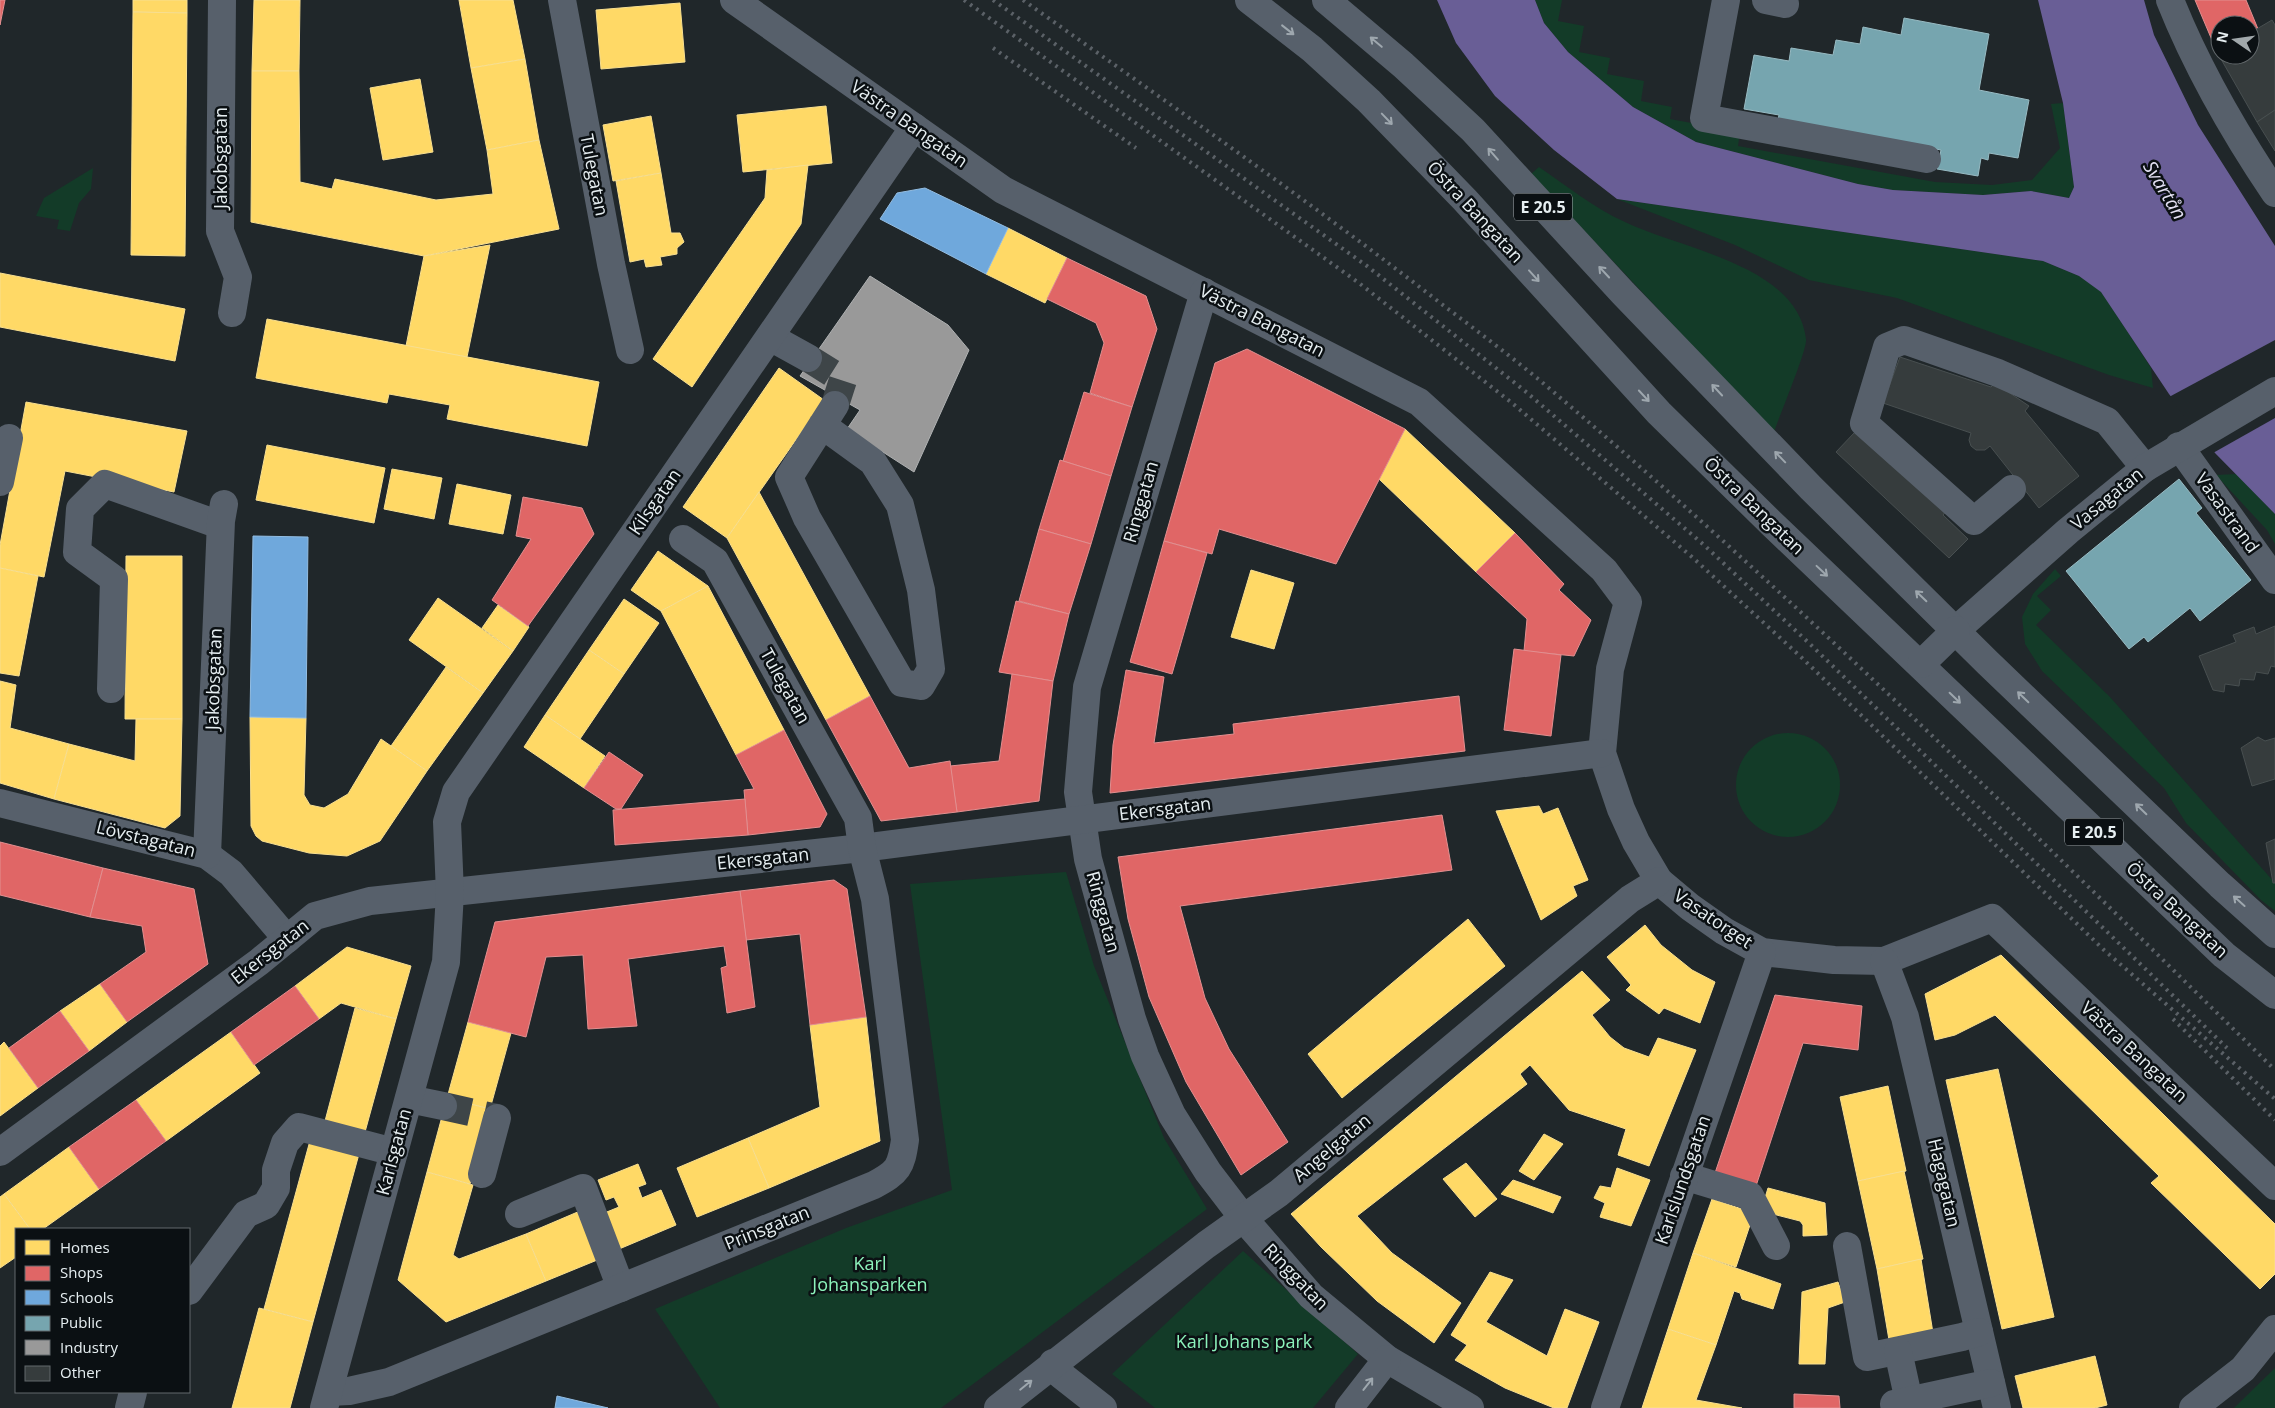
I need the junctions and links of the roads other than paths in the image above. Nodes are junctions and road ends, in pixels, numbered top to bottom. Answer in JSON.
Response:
{"nodes":[{"id":1,"x":222,"y":0,"type":"edge"},
{"id":2,"x":562,"y":0,"type":"edge"},
{"id":3,"x":734,"y":0,"type":"edge"},
{"id":4,"x":1249,"y":0,"type":"edge"},
{"id":5,"x":1326,"y":0,"type":"edge"},
{"id":6,"x":1726,"y":0,"type":"edge"},
{"id":7,"x":2170,"y":0,"type":"edge"},
{"id":8,"x":914,"y":127,"type":"junction"},
{"id":9,"x":1927,"y":159,"type":"dead end"},
{"id":10,"x":2275,"y":193,"type":"edge"},
{"id":11,"x":1204,"y":292,"type":"junction"},
{"id":12,"x":232,"y":313,"type":"dead end"},
{"id":13,"x":770,"y":337,"type":"junction"},
{"id":14,"x":630,"y":350,"type":"dead end"},
{"id":15,"x":808,"y":358,"type":"tunnel mouth"},
{"id":16,"x":2275,"y":391,"type":"edge"},
{"id":17,"x":829,"y":415,"type":"joint"},
{"id":18,"x":9,"y":438,"type":"dead end"},
{"id":19,"x":2189,"y":440,"type":"junction"},
{"id":20,"x":2145,"y":468,"type":"junction"},
{"id":21,"x":0,"y":482,"type":"edge"},
{"id":22,"x":2012,"y":489,"type":"dead end"},
{"id":23,"x":683,"y":539,"type":"dead end"},
{"id":24,"x":2275,"y":580,"type":"edge"},
{"id":25,"x":1956,"y":630,"type":"junction"},
{"id":26,"x":1921,"y":664,"type":"junction"},
{"id":27,"x":111,"y":689,"type":"dead end"},
{"id":28,"x":1602,"y":753,"type":"junction"},
{"id":29,"x":0,"y":803,"type":"edge"},
{"id":30,"x":1081,"y":819,"type":"junction"},
{"id":31,"x":862,"y":848,"type":"junction"},
{"id":32,"x":207,"y":855,"type":"junction"},
{"id":33,"x":1659,"y":881,"type":"junction"},
{"id":34,"x":450,"y":893,"type":"junction"},
{"id":35,"x":1992,"y":918,"type":"joint"},
{"id":36,"x":2275,"y":934,"type":"edge"},
{"id":37,"x":287,"y":939,"type":"junction"},
{"id":38,"x":1762,"y":952,"type":"junction"},
{"id":39,"x":1884,"y":960,"type":"junction"},
{"id":40,"x":2275,"y":995,"type":"edge"},
{"id":41,"x":408,"y":1099,"type":"junction"},
{"id":42,"x":443,"y":1106,"type":"tunnel mouth"},
{"id":43,"x":497,"y":1118,"type":"dead end"},
{"id":44,"x":0,"y":1152,"type":"edge"},
{"id":45,"x":394,"y":1152,"type":"junction"},
{"id":46,"x":482,"y":1174,"type":"dead end"},
{"id":47,"x":1684,"y":1176,"type":"junction"},
{"id":48,"x":2275,"y":1186,"type":"edge"},
{"id":49,"x":519,"y":1214,"type":"dead end"},
{"id":50,"x":1244,"y":1219,"type":"junction"},
{"id":51,"x":1776,"y":1246,"type":"dead end"},
{"id":52,"x":1847,"y":1246,"type":"dead end"},
{"id":53,"x":621,"y":1288,"type":"junction"},
{"id":54,"x":190,"y":1290,"type":"edge"},
{"id":55,"x":2275,"y":1329,"type":"edge"},
{"id":56,"x":1979,"y":1332,"type":"junction"},
{"id":57,"x":1898,"y":1351,"type":"junction"},
{"id":58,"x":1387,"y":1359,"type":"junction"},
{"id":59,"x":1054,"y":1363,"type":"junction"},
{"id":60,"x":133,"y":1393,"type":"edge"},
{"id":61,"x":1994,"y":1396,"type":"edge"},
{"id":62,"x":327,"y":1400,"type":"edge"},
{"id":63,"x":129,"y":1408,"type":"edge"},
{"id":64,"x":998,"y":1408,"type":"edge"},
{"id":65,"x":1103,"y":1408,"type":"edge"},
{"id":66,"x":1349,"y":1408,"type":"edge"},
{"id":67,"x":1470,"y":1408,"type":"edge"},
{"id":68,"x":1605,"y":1408,"type":"edge"},
{"id":69,"x":2193,"y":1408,"type":"edge"}],
"edges":[{"from":1,"to":12,"type":"street","name":"Jakobsgatan"},
{"from":2,"to":14,"type":"street","name":"Tulegatan"},
{"from":3,"to":8,"type":"street","name":"Västra Bangatan"},
{"from":4,"to":26,"type":"street","name":"Östra Bangatan","number":"E 20.5","one_way":true},
{"from":25,"to":5,"type":"street","number":"E 20.5","one_way":true},
{"from":6,"to":9,"type":"street"},
{"from":7,"to":10,"type":"street"},
{"from":8,"to":11,"type":"street","name":"Västra Bangatan"},
{"from":8,"to":13,"type":"street","name":"Kilsgatan"},
{"from":11,"to":28,"type":"street","name":"Västra Bangatan"},
{"from":11,"to":30,"type":"street","name":"Ringgatan"},
{"from":13,"to":15,"type":"street"},
{"from":13,"to":34,"type":"street","name":"Kilsgatan"},
{"from":16,"to":19,"type":"street","name":"Vasagatan"},
{"from":17,"to":17,"type":"street"},
{"from":18,"to":21,"type":"street"},
{"from":19,"to":20,"type":"street","name":"Vasagatan"},
{"from":19,"to":24,"type":"street","name":"Vasastrand"},
{"from":20,"to":22,"type":"street"},
{"from":20,"to":25,"type":"street","name":"Vasagatan"},
{"from":23,"to":31,"type":"street","name":"Tulegatan"},
{"from":25,"to":26,"type":"street","name":"Vasagatan"},
{"from":36,"to":25,"type":"street","number":"E 20.5","one_way":true},
{"from":26,"to":40,"type":"street","name":"Östra Bangatan","number":"E 20.5","one_way":true},
{"from":27,"to":32,"type":"street","name":"Jakobsgatan"},
{"from":28,"to":30,"type":"street","name":"Ekersgatan"},
{"from":28,"to":33,"type":"street","name":"Vasatorget"},
{"from":29,"to":32,"type":"street","name":"Lövstagatan"},
{"from":30,"to":31,"type":"street","name":"Ekersgatan"},
{"from":30,"to":50,"type":"street","name":"Ringgatan"},
{"from":31,"to":34,"type":"street","name":"Ekersgatan"},
{"from":31,"to":53,"type":"street","name":"Prinsgatan"},
{"from":32,"to":37,"type":"street","name":"Lövstagatan"},
{"from":33,"to":38,"type":"street","name":"Vasatorget"},
{"from":33,"to":50,"type":"street","name":"Angelgatan"},
{"from":34,"to":37,"type":"street","name":"Ekersgatan"},
{"from":34,"to":41,"type":"street","name":"Karlsgatan"},
{"from":35,"to":39,"type":"street","name":"Vasatorget"},
{"from":35,"to":48,"type":"street","name":"Västra Bangatan"},
{"from":37,"to":44,"type":"street","name":"Ekersgatan"},
{"from":38,"to":39,"type":"street","name":"Vasatorget"},
{"from":38,"to":47,"type":"street","name":"Karlslundsgatan"},
{"from":39,"to":56,"type":"street","name":"Hagagatan"},
{"from":41,"to":42,"type":"street"},
{"from":41,"to":45,"type":"street","name":"Karlsgatan"},
{"from":43,"to":46,"type":"street"},
{"from":45,"to":54,"type":"street"},
{"from":45,"to":62,"type":"street","name":"Karlsgatan"},
{"from":47,"to":51,"type":"street"},
{"from":47,"to":68,"type":"street","name":"Karlslundsgatan"},
{"from":49,"to":53,"type":"street"},
{"from":50,"to":58,"type":"street","name":"Ringgatan"},
{"from":50,"to":59,"type":"street","name":"Angelgatan"},
{"from":52,"to":57,"type":"street"},
{"from":53,"to":62,"type":"street","name":"Prinsgatan"},
{"from":55,"to":69,"type":"street"},
{"from":56,"to":57,"type":"street"},
{"from":56,"to":61,"type":"street","name":"Hagagatan"},
{"from":57,"to":61,"type":"street"},
{"from":66,"to":58,"type":"street","one_way":true},
{"from":58,"to":67,"type":"street","name":"Ringgatan"},
{"from":64,"to":59,"type":"street","name":"Angelgatan","one_way":true},
{"from":59,"to":65,"type":"street"},
{"from":60,"to":63,"type":"street"}]}
